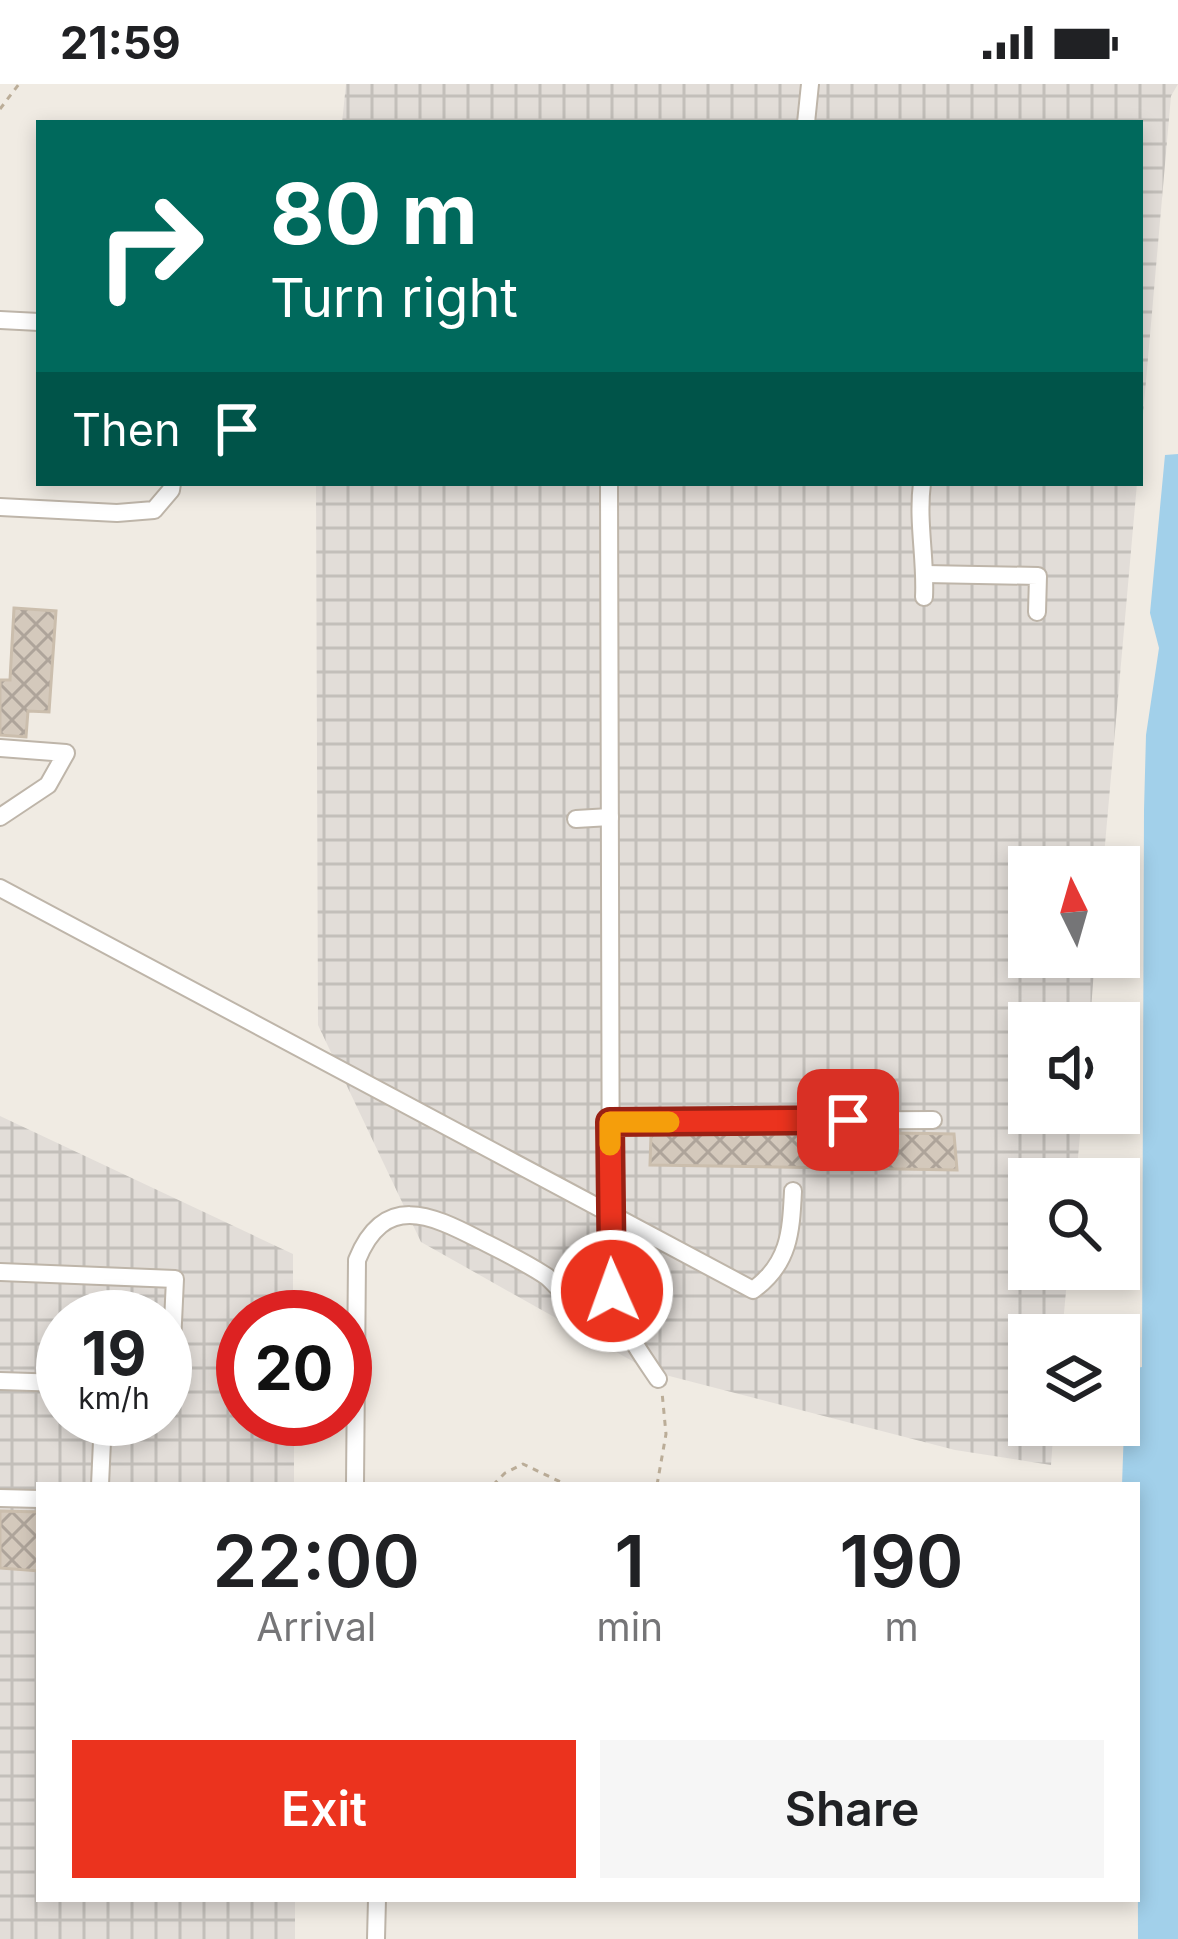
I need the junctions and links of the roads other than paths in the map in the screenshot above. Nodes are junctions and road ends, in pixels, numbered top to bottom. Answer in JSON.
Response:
{"nodes":[{"id":1,"x":810,"y":84,"type":"edge"},
{"id":2,"x":806,"y":120,"type":"edge"},
{"id":3,"x":0,"y":320,"type":"edge"},
{"id":4,"x":36,"y":322,"type":"edge"},
{"id":5,"x":170,"y":486,"type":"edge"},
{"id":6,"x":609,"y":486,"type":"edge"},
{"id":7,"x":922,"y":486,"type":"edge"},
{"id":8,"x":0,"y":507,"type":"edge"},
{"id":9,"x":925,"y":574,"type":"junction"},
{"id":10,"x":923,"y":597,"type":"dead end"},
{"id":11,"x":1037,"y":612,"type":"dead end"},
{"id":12,"x":0,"y":748,"type":"edge"},
{"id":13,"x":0,"y":817,"type":"edge"},
{"id":14,"x":610,"y":817,"type":"junction"},
{"id":15,"x":576,"y":819,"type":"dead end"},
{"id":16,"x":0,"y":888,"type":"edge"},
{"id":17,"x":934,"y":1120,"type":"dead end"},
{"id":18,"x":610,"y":1122,"type":"junction"},
{"id":19,"x":610,"y":1190,"type":"junction"},
{"id":20,"x":793,"y":1190,"type":"dead end"},
{"id":21,"x":576,"y":1198,"type":"junction"},
{"id":22,"x":610,"y":1217,"type":"junction"},
{"id":23,"x":0,"y":1272,"type":"edge"},
{"id":24,"x":611,"y":1284,"type":"junction"},
{"id":25,"x":175,"y":1290,"type":"edge"},
{"id":26,"x":658,"y":1379,"type":"road end"},
{"id":27,"x":0,"y":1381,"type":"edge"},
{"id":28,"x":36,"y":1382,"type":"edge"},
{"id":29,"x":102,"y":1446,"type":"edge"},
{"id":30,"x":100,"y":1482,"type":"edge"},
{"id":31,"x":355,"y":1482,"type":"edge"},
{"id":32,"x":0,"y":1498,"type":"edge"},
{"id":33,"x":36,"y":1499,"type":"edge"},
{"id":34,"x":376,"y":1902,"type":"edge"},
{"id":35,"x":376,"y":1939,"type":"edge"}],
"edges":[{"from":1,"to":2,"type":"street"},
{"from":3,"to":4,"type":"street"},
{"from":5,"to":8,"type":"street"},
{"from":6,"to":14,"type":"street"},
{"from":7,"to":9,"type":"street"},
{"from":9,"to":10,"type":"street"},
{"from":9,"to":11,"type":"street"},
{"from":12,"to":13,"type":"street"},
{"from":14,"to":15,"type":"street"},
{"from":14,"to":18,"type":"street"},
{"from":16,"to":21,"type":"street"},
{"from":17,"to":18,"type":"street"},
{"from":18,"to":19,"type":"street"},
{"from":19,"to":21,"type":"street"},
{"from":19,"to":22,"type":"street"},
{"from":20,"to":22,"type":"street"},
{"from":21,"to":22,"type":"street"},
{"from":22,"to":24,"type":"street"},
{"from":23,"to":25,"type":"street"},
{"from":24,"to":26,"type":"street"},
{"from":24,"to":31,"type":"street"},
{"from":27,"to":28,"type":"street"},
{"from":29,"to":30,"type":"street"},
{"from":32,"to":33,"type":"street"},
{"from":34,"to":35,"type":"street"}]}
